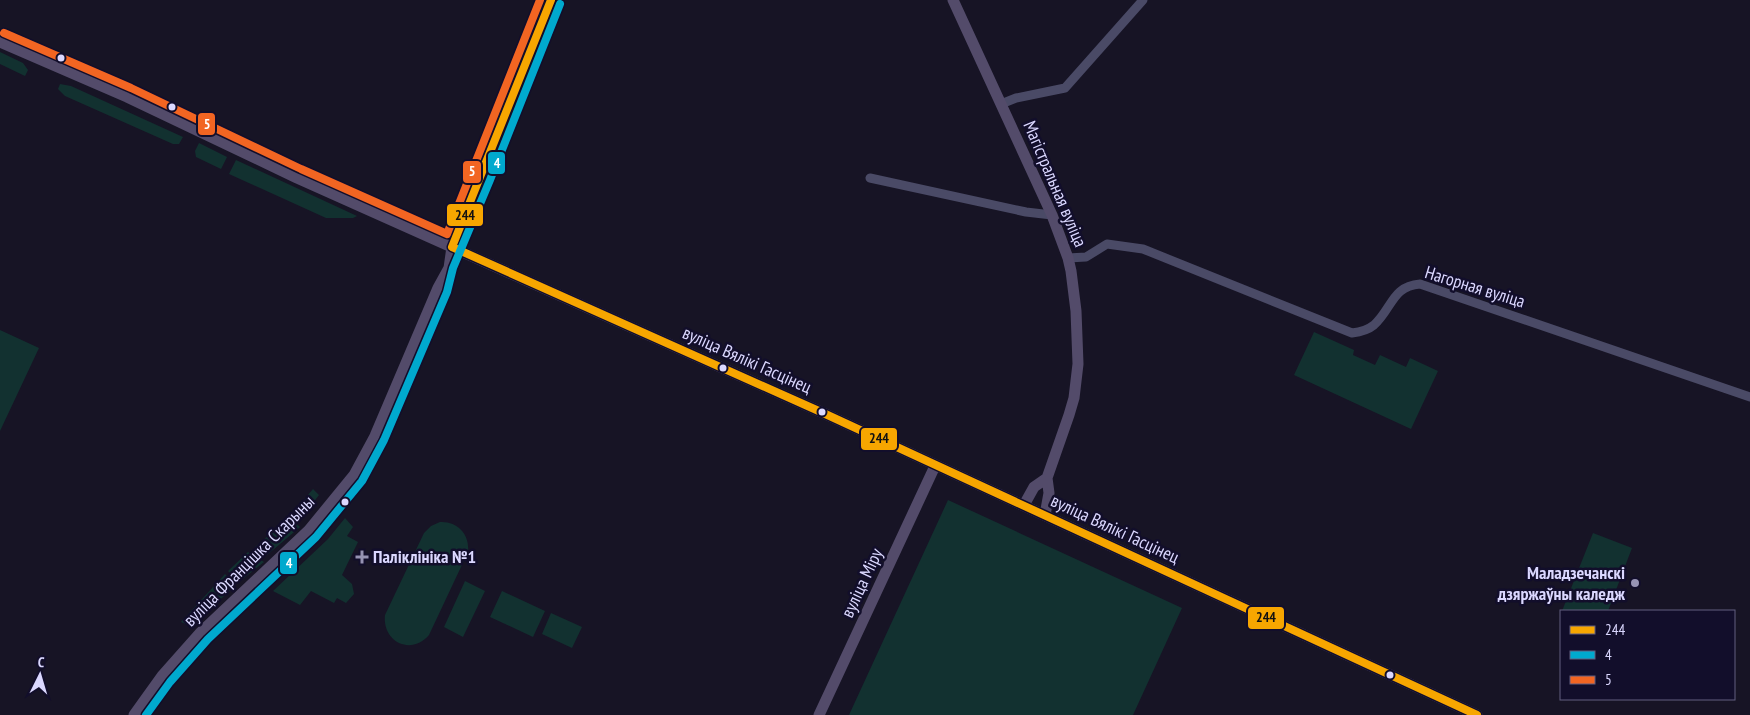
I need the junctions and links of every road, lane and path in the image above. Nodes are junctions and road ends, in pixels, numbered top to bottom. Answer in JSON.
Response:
{"nodes":[{"id":1,"x":552,"y":0,"type":"edge"},
{"id":2,"x":953,"y":0,"type":"edge"},
{"id":3,"x":1143,"y":0,"type":"edge"},
{"id":4,"x":0,"y":42,"type":"edge"},
{"id":5,"x":1001,"y":104,"type":"junction"},
{"id":6,"x":870,"y":178,"type":"dead end"},
{"id":7,"x":1052,"y":215,"type":"junction"},
{"id":8,"x":452,"y":247,"type":"junction"},
{"id":9,"x":1068,"y":258,"type":"junction"},
{"id":10,"x":1750,"y":397,"type":"edge"},
{"id":11,"x":935,"y":466,"type":"junction"},
{"id":12,"x":1047,"y":478,"type":"junction"},
{"id":13,"x":1024,"y":506,"type":"junction"},
{"id":14,"x":1045,"y":515,"type":"junction"},
{"id":15,"x":134,"y":715,"type":"edge"},
{"id":16,"x":819,"y":715,"type":"edge"},
{"id":17,"x":1477,"y":715,"type":"edge"}],
"edges":[{"from":1,"to":8,"type":"street"},
{"from":2,"to":5,"type":"main road","name":"Магістральная вуліца"},
{"from":3,"to":5,"type":"street"},
{"from":4,"to":8,"type":"main road","name":"вуліца Вялікі Гасцінец"},
{"from":5,"to":7,"type":"main road","name":"Магістральная вуліца"},
{"from":6,"to":7,"type":"street"},
{"from":7,"to":9,"type":"main road","name":"Магістральная вуліца"},
{"from":8,"to":11,"type":"main road","name":"вуліца Вялікі Гасцінец"},
{"from":8,"to":15,"type":"main road","name":"вуліца Францішка Скарыны"},
{"from":9,"to":10,"type":"street","name":"Нагорная вуліца"},
{"from":9,"to":12,"type":"main road","name":"Магістральная вуліца"},
{"from":11,"to":13,"type":"main road","name":"вуліца Вялікі Гасцінец"},
{"from":11,"to":16,"type":"main road","name":"вуліца Міру"},
{"from":12,"to":13,"type":"main road"},
{"from":12,"to":14,"type":"main road"},
{"from":13,"to":14,"type":"main road","name":"вуліца Вялікі Гасцінец"},
{"from":14,"to":17,"type":"main road","name":"вуліца Вялікі Гасцінец"}]}
